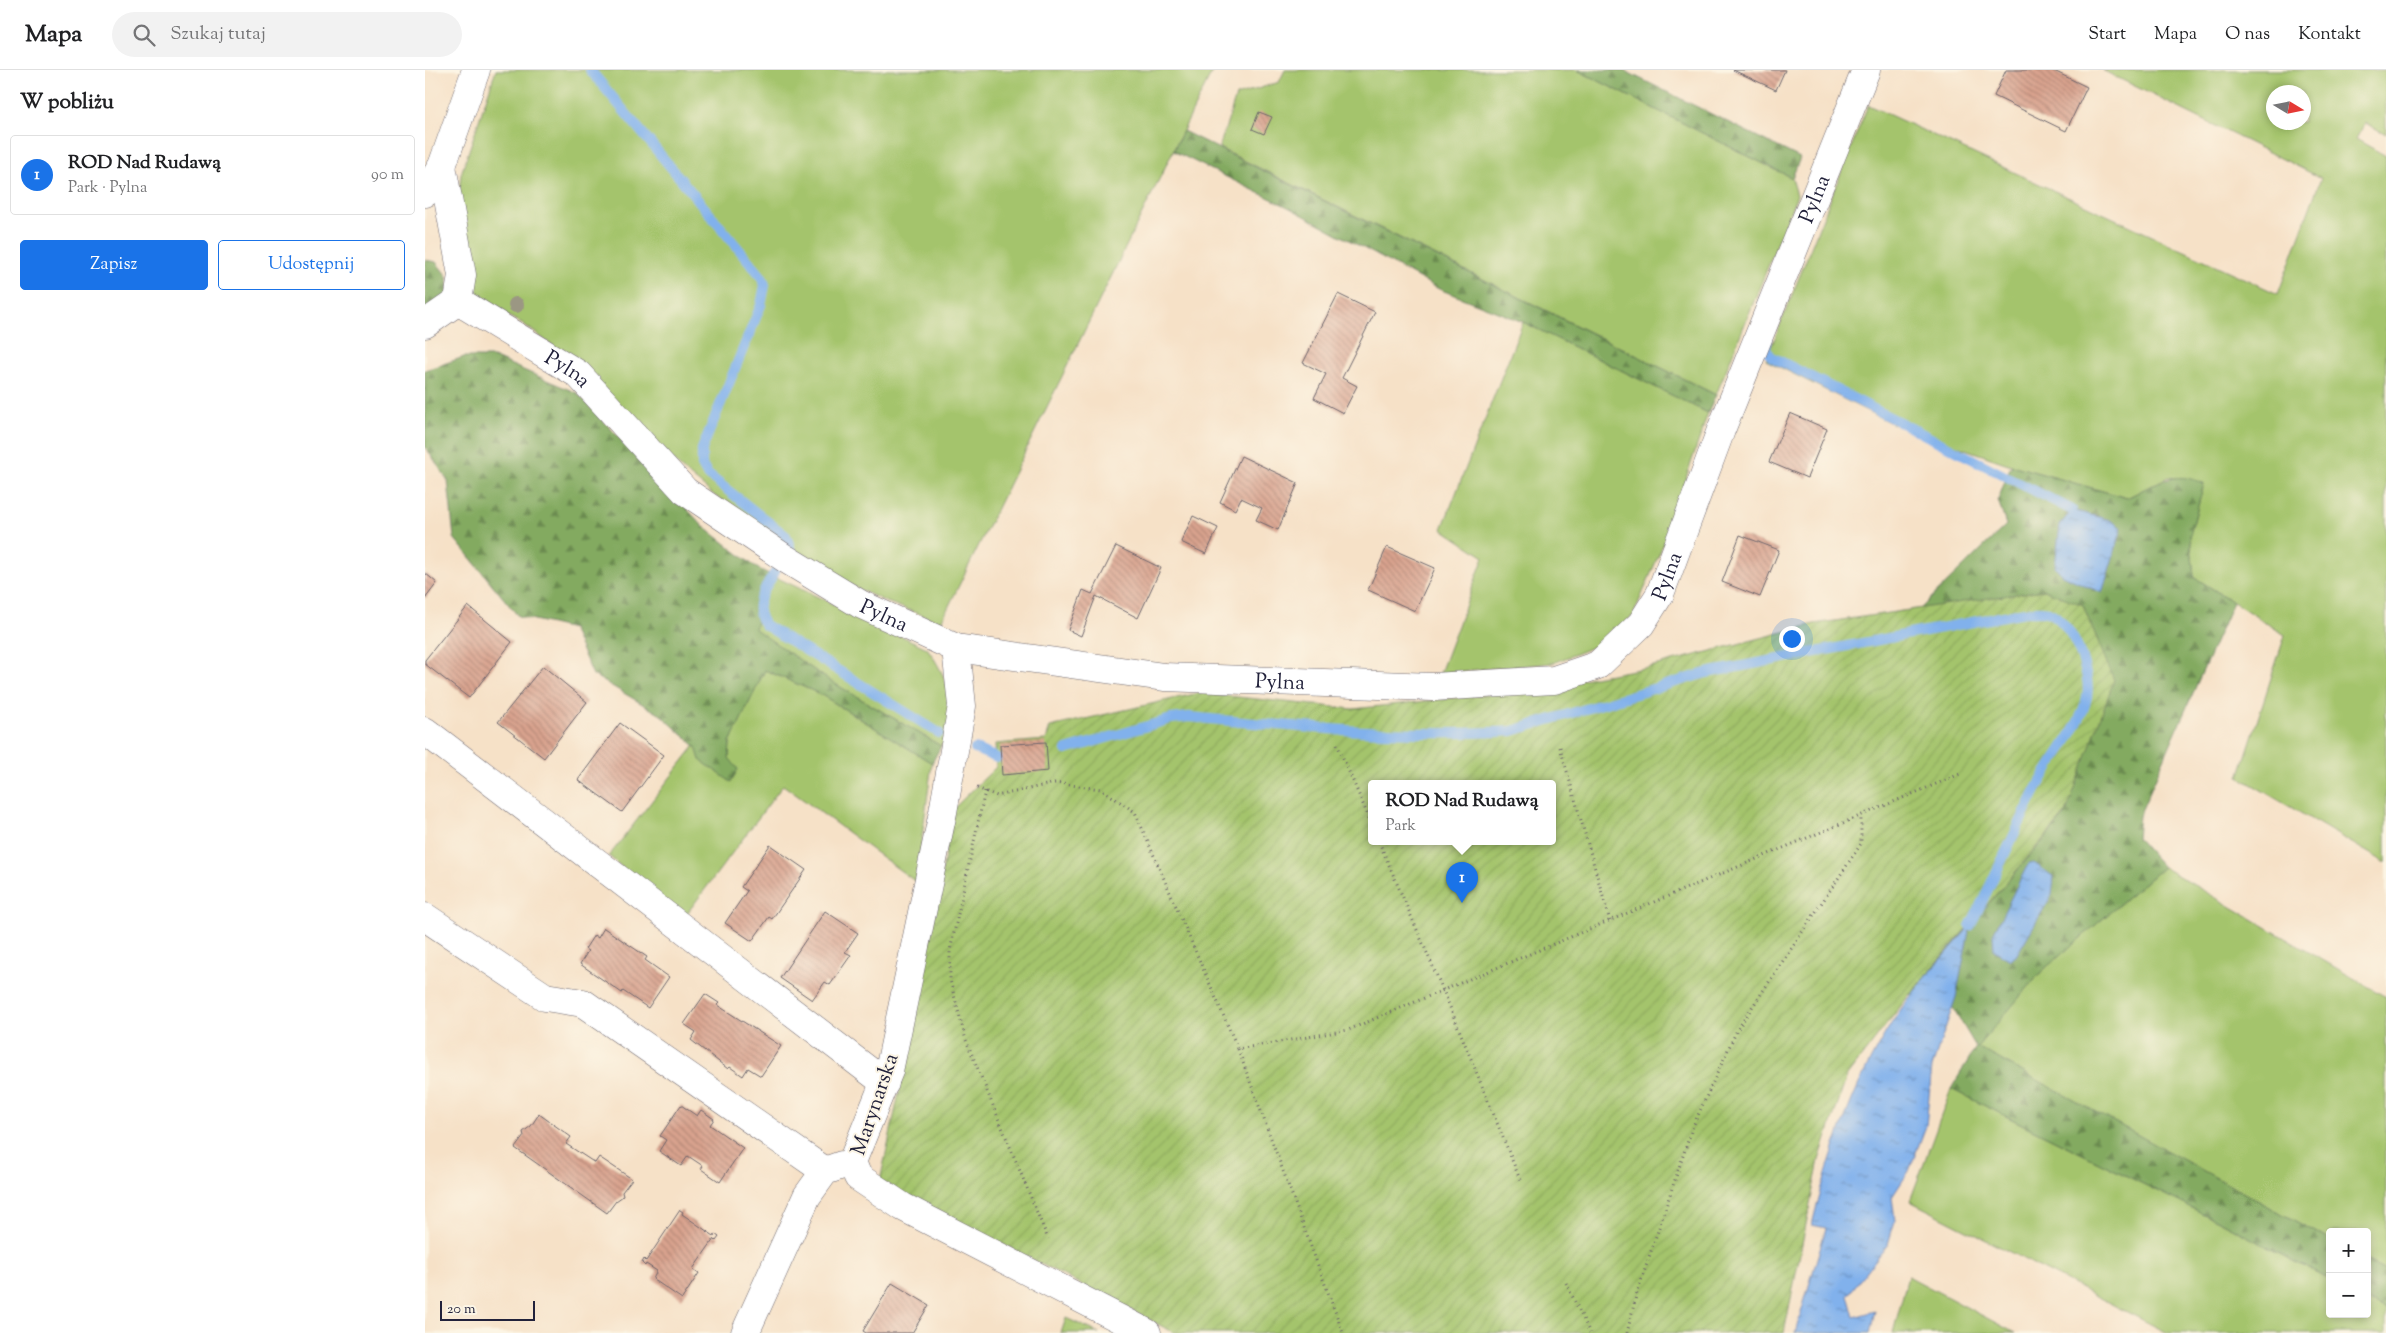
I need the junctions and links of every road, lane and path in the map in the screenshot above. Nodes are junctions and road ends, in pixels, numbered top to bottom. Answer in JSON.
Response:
{"nodes":[{"id":1,"x":476,"y":70,"type":"edge"},
{"id":2,"x":1867,"y":70,"type":"edge"},
{"id":3,"x":442,"y":166,"type":"junction"},
{"id":4,"x":425,"y":193,"type":"edge"},
{"id":5,"x":458,"y":301,"type":"junction"},
{"id":6,"x":425,"y":324,"type":"edge"},
{"id":7,"x":955,"y":648,"type":"junction"},
{"id":8,"x":425,"y":731,"type":"edge"},
{"id":9,"x":1337,"y":744,"type":"dead end"},
{"id":10,"x":1560,"y":746,"type":"dead end"},
{"id":11,"x":951,"y":768,"type":"junction"},
{"id":12,"x":1960,"y":774,"type":"dead end"},
{"id":13,"x":985,"y":791,"type":"junction"},
{"id":14,"x":1368,"y":816,"type":"edge"},
{"id":15,"x":1861,"y":817,"type":"junction"},
{"id":16,"x":1380,"y":845,"type":"edge"},
{"id":17,"x":425,"y":917,"type":"edge"},
{"id":18,"x":1610,"y":921,"type":"junction"},
{"id":19,"x":1443,"y":990,"type":"junction"},
{"id":20,"x":1238,"y":1049,"type":"junction"},
{"id":21,"x":885,"y":1082,"type":"junction"},
{"id":22,"x":853,"y":1162,"type":"junction"},
{"id":23,"x":825,"y":1171,"type":"junction"},
{"id":24,"x":1521,"y":1182,"type":"dead end"},
{"id":25,"x":1048,"y":1239,"type":"dead end"},
{"id":26,"x":1566,"y":1283,"type":"dead end"},
{"id":27,"x":745,"y":1333,"type":"edge"},
{"id":28,"x":1147,"y":1333,"type":"edge"},
{"id":29,"x":1343,"y":1333,"type":"edge"},
{"id":30,"x":1590,"y":1333,"type":"edge"},
{"id":31,"x":1627,"y":1333,"type":"edge"}],
"edges":[{"from":1,"to":3,"type":"street"},
{"from":2,"to":7,"type":"street","name":"Pylna"},
{"from":3,"to":4,"type":"street"},
{"from":3,"to":5,"type":"street"},
{"from":5,"to":6,"type":"street"},
{"from":5,"to":7,"type":"street","name":"Pylna"},
{"from":7,"to":11,"type":"street","name":"Marynarska"},
{"from":8,"to":21,"type":"street"},
{"from":9,"to":14,"type":"path"},
{"from":10,"to":18,"type":"path"},
{"from":11,"to":13,"type":"path"},
{"from":11,"to":21,"type":"street","name":"Marynarska"},
{"from":12,"to":15,"type":"path"},
{"from":13,"to":20,"type":"path"},
{"from":13,"to":25,"type":"path"},
{"from":15,"to":18,"type":"path"},
{"from":15,"to":31,"type":"path"},
{"from":16,"to":19,"type":"path"},
{"from":17,"to":23,"type":"street"},
{"from":18,"to":19,"type":"path"},
{"from":19,"to":20,"type":"path"},
{"from":19,"to":24,"type":"path"},
{"from":20,"to":29,"type":"path"},
{"from":21,"to":22,"type":"street","name":"Marynarska"},
{"from":22,"to":23,"type":"street"},
{"from":22,"to":28,"type":"street","name":"Marynarska"},
{"from":23,"to":27,"type":"street"},
{"from":26,"to":30,"type":"path"}]}
